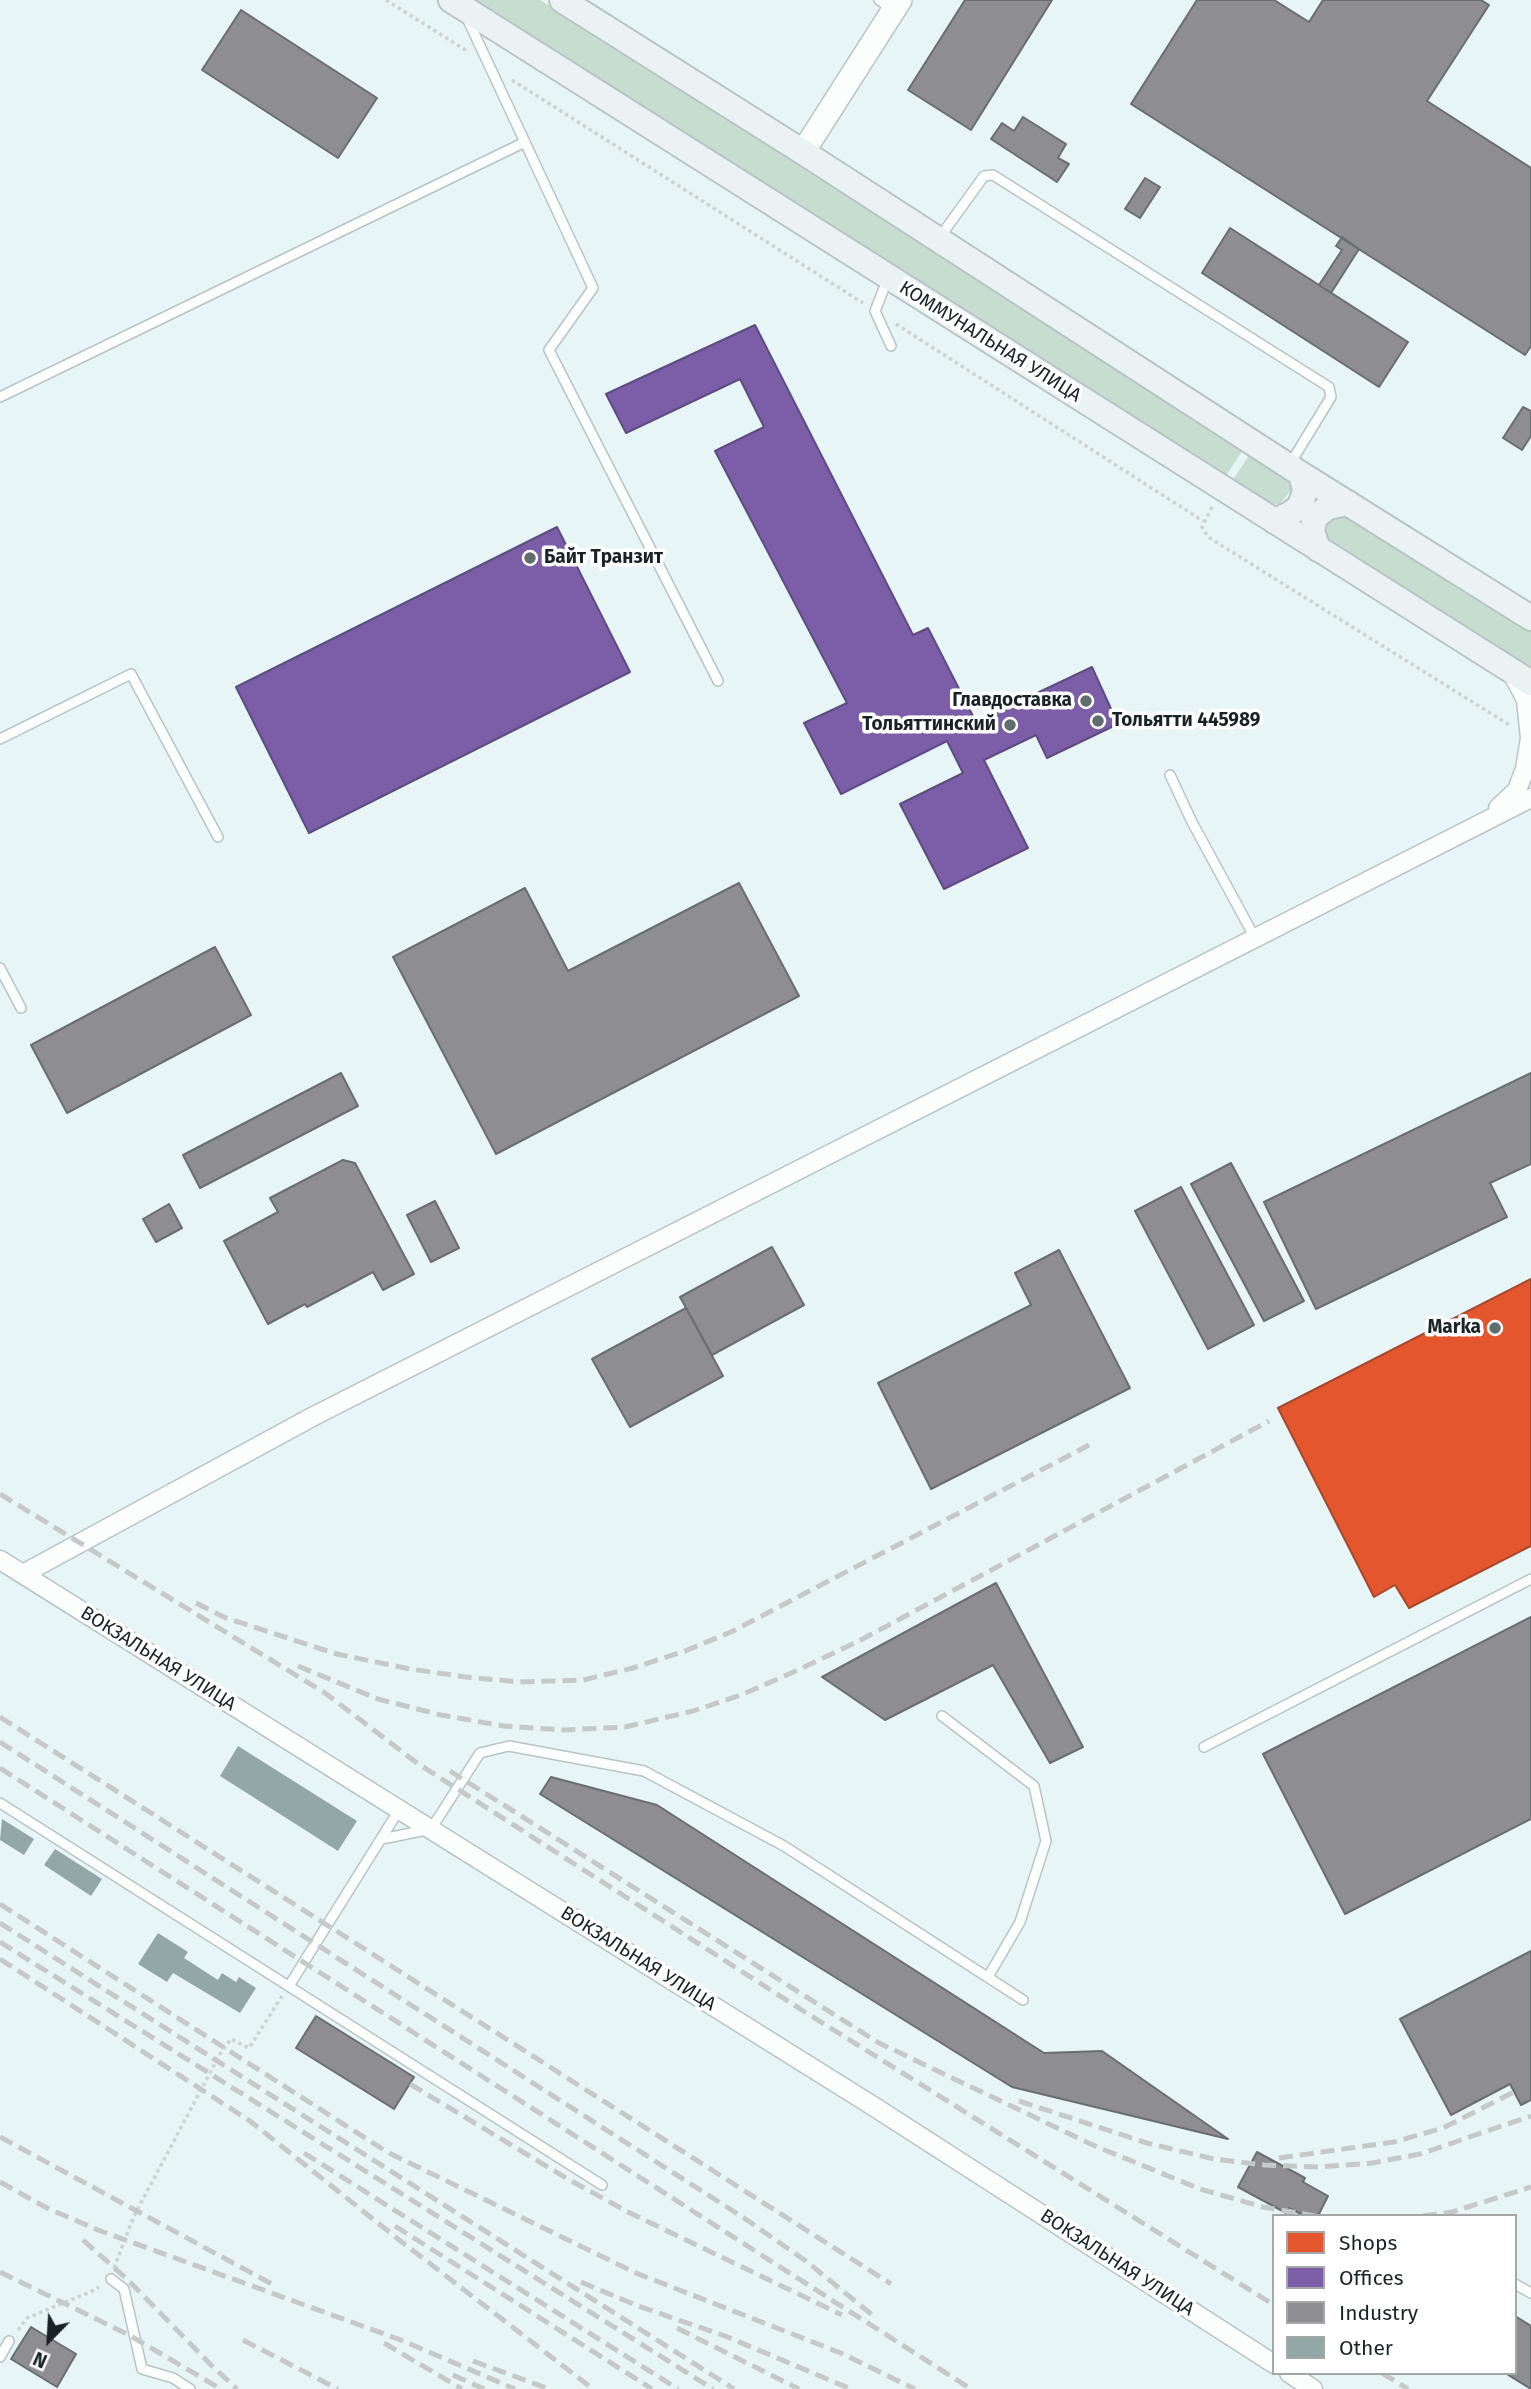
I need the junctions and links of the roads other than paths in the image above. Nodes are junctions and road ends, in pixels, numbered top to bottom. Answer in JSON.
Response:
{"nodes":[{"id":1,"x":562,"y":0,"type":"edge"},
{"id":2,"x":891,"y":3,"type":"edge"},
{"id":3,"x":456,"y":4,"type":"edge"},
{"id":4,"x":525,"y":142,"type":"junction"},
{"id":5,"x":803,"y":152,"type":"junction"},
{"id":6,"x":939,"y":240,"type":"junction"},
{"id":7,"x":888,"y":278,"type":"junction"},
{"id":8,"x":891,"y":346,"type":"dead end"},
{"id":9,"x":0,"y":397,"type":"edge"},
{"id":10,"x":1295,"y":470,"type":"junction"},
{"id":11,"x":1348,"y":503,"type":"junction"},
{"id":12,"x":1274,"y":521,"type":"junction"},
{"id":13,"x":1318,"y":549,"type":"junction"},
{"id":14,"x":1531,"y":618,"type":"edge"},
{"id":15,"x":1510,"y":669,"type":"junction"},
{"id":16,"x":718,"y":681,"type":"dead end"},
{"id":17,"x":1531,"y":682,"type":"edge"},
{"id":18,"x":1530,"y":738,"type":"edge"},
{"id":19,"x":0,"y":739,"type":"edge"},
{"id":20,"x":1170,"y":775,"type":"dead end"},
{"id":21,"x":1531,"y":798,"type":"edge"},
{"id":22,"x":1482,"y":822,"type":"junction"},
{"id":23,"x":218,"y":837,"type":"dead end"},
{"id":24,"x":1255,"y":937,"type":"junction"},
{"id":25,"x":0,"y":968,"type":"edge"},
{"id":26,"x":21,"y":1008,"type":"dead end"},
{"id":27,"x":0,"y":1560,"type":"edge"},
{"id":28,"x":23,"y":1574,"type":"junction"},
{"id":29,"x":1531,"y":1579,"type":"edge"},
{"id":30,"x":942,"y":1716,"type":"dead end"},
{"id":31,"x":1204,"y":1746,"type":"dead end"},
{"id":32,"x":0,"y":1803,"type":"edge"},
{"id":33,"x":399,"y":1810,"type":"junction"},
{"id":34,"x":431,"y":1829,"type":"junction"},
{"id":35,"x":382,"y":1839,"type":"junction"},
{"id":36,"x":988,"y":1977,"type":"junction"},
{"id":37,"x":289,"y":1986,"type":"junction"},
{"id":38,"x":1023,"y":2000,"type":"dead end"},
{"id":39,"x":602,"y":2185,"type":"dead end"},
{"id":40,"x":111,"y":2279,"type":"road end"},
{"id":41,"x":9,"y":2341,"type":"road end"},
{"id":42,"x":0,"y":2357,"type":"edge"},
{"id":43,"x":1272,"y":2363,"type":"edge"},
{"id":44,"x":1292,"y":2375,"type":"edge"},
{"id":45,"x":190,"y":2389,"type":"edge"},
{"id":46,"x":1313,"y":2389,"type":"edge"}],
"edges":[{"from":1,"to":5,"type":"main road"},
{"from":2,"to":5,"type":"street"},
{"from":3,"to":4,"type":"lane"},
{"from":3,"to":7,"type":"main road","name":"КОММУНАЛЬНАЯ УЛИЦА"},
{"from":4,"to":9,"type":"lane"},
{"from":4,"to":16,"type":"lane"},
{"from":5,"to":6,"type":"main road"},
{"from":6,"to":10,"type":"main road"},
{"from":6,"to":10,"type":"lane"},
{"from":7,"to":8,"type":"lane"},
{"from":7,"to":12,"type":"main road","name":"КОММУНАЛЬНАЯ УЛИЦА"},
{"from":10,"to":11,"type":"main road"},
{"from":10,"to":12,"type":"main road"},
{"from":11,"to":13,"type":"main road"},
{"from":11,"to":14,"type":"main road"},
{"from":12,"to":13,"type":"main road","name":"КОММУНАЛЬНАЯ УЛИЦА"},
{"from":13,"to":15,"type":"main road","name":"КОММУНАЛЬНАЯ УЛИЦА"},
{"from":15,"to":17,"type":"main road","name":"КОММУНАЛЬНАЯ УЛИЦА"},
{"from":15,"to":18,"type":"street"},
{"from":18,"to":22,"type":"street"},
{"from":19,"to":23,"type":"lane"},
{"from":20,"to":24,"type":"lane"},
{"from":21,"to":22,"type":"street"},
{"from":22,"to":24,"type":"street"},
{"from":24,"to":28,"type":"street"},
{"from":25,"to":26,"type":"lane"},
{"from":27,"to":28,"type":"street","name":"ВОКЗАЛЬНАЯ УЛИЦА"},
{"from":28,"to":33,"type":"street","name":"ВОКЗАЛЬНАЯ УЛИЦА"},
{"from":29,"to":31,"type":"lane"},
{"from":30,"to":36,"type":"lane"},
{"from":32,"to":37,"type":"lane"},
{"from":33,"to":34,"type":"street","name":"ВОКЗАЛЬНАЯ УЛИЦА"},
{"from":33,"to":35,"type":"lane"},
{"from":34,"to":35,"type":"lane"},
{"from":34,"to":36,"type":"lane"},
{"from":34,"to":43,"type":"street","name":"ВОКЗАЛЬНАЯ УЛИЦА"},
{"from":35,"to":37,"type":"lane"},
{"from":36,"to":38,"type":"lane"},
{"from":37,"to":39,"type":"lane"},
{"from":40,"to":45,"type":"lane"},
{"from":41,"to":42,"type":"lane"},
{"from":44,"to":46,"type":"street"}]}
